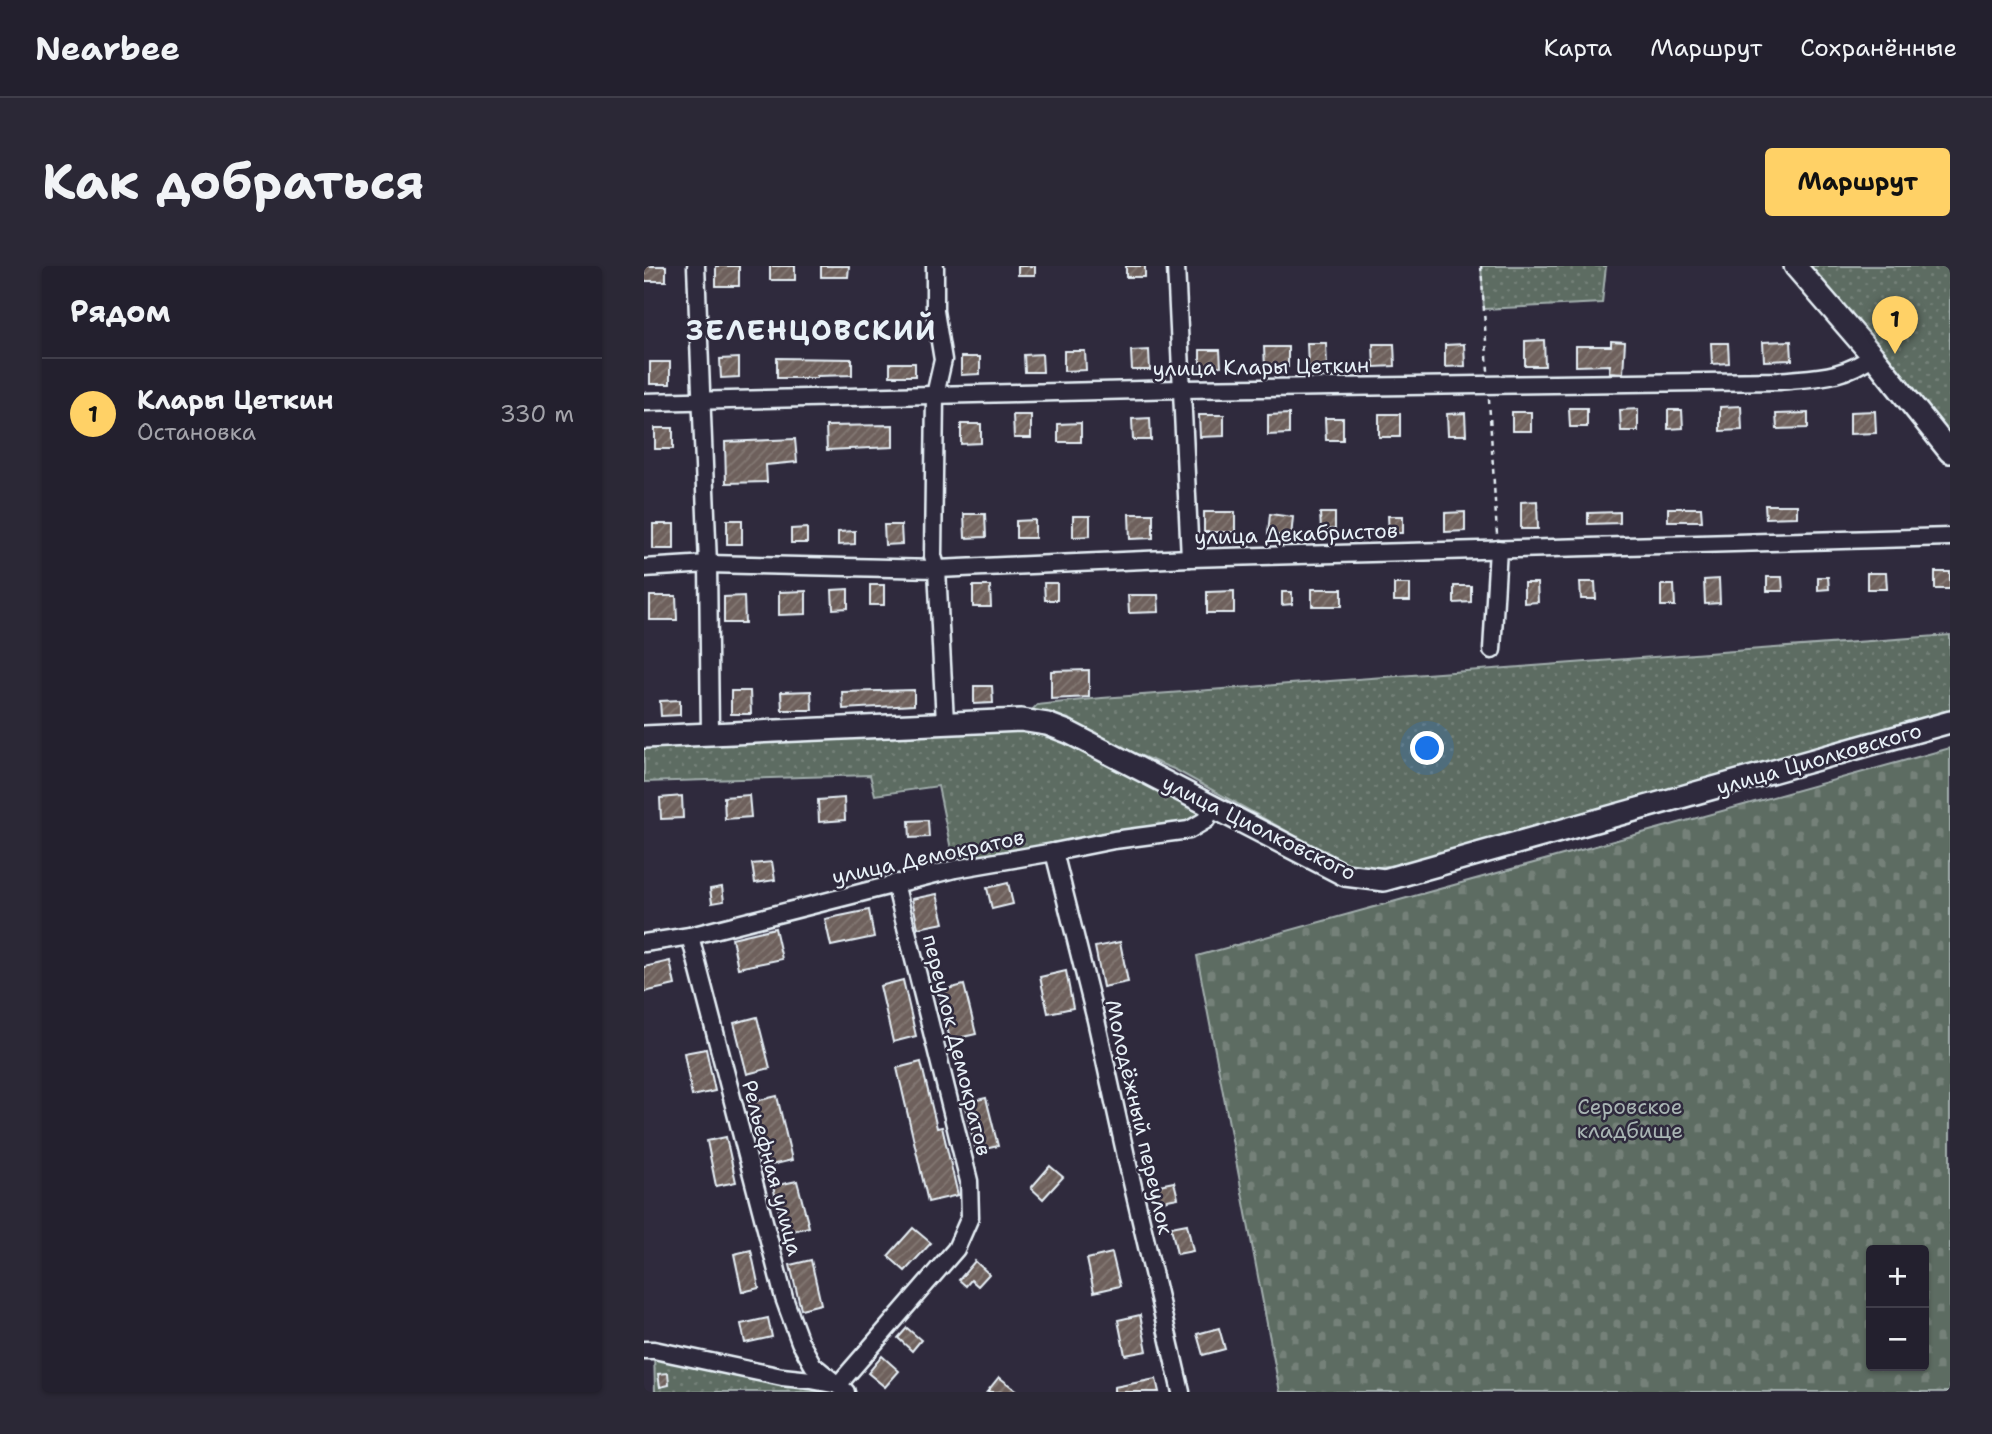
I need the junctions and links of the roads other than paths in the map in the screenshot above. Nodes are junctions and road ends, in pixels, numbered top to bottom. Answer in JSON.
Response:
{"nodes":[{"id":1,"x":696,"y":266,"type":"edge"},
{"id":2,"x":935,"y":266,"type":"edge"},
{"id":3,"x":1176,"y":266,"type":"edge"},
{"id":4,"x":1795,"y":266,"type":"edge"},
{"id":5,"x":1873,"y":356,"type":"junction"},
{"id":6,"x":1181,"y":389,"type":"junction"},
{"id":7,"x":935,"y":395,"type":"junction"},
{"id":8,"x":644,"y":402,"type":"edge"},
{"id":9,"x":701,"y":402,"type":"junction"},
{"id":10,"x":1950,"y":452,"type":"edge"},
{"id":11,"x":1950,"y":537,"type":"edge"},
{"id":12,"x":1498,"y":549,"type":"junction"},
{"id":13,"x":1190,"y":558,"type":"junction"},
{"id":14,"x":708,"y":564,"type":"junction"},
{"id":15,"x":644,"y":568,"type":"edge"},
{"id":16,"x":937,"y":569,"type":"junction"},
{"id":17,"x":1492,"y":650,"type":"dead end"},
{"id":18,"x":945,"y":722,"type":"junction"},
{"id":19,"x":1950,"y":722,"type":"edge"},
{"id":20,"x":710,"y":733,"type":"junction"},
{"id":21,"x":644,"y":737,"type":"edge"},
{"id":22,"x":1212,"y":807,"type":"junction"},
{"id":23,"x":1054,"y":852,"type":"junction"},
{"id":24,"x":895,"y":883,"type":"junction"},
{"id":25,"x":690,"y":936,"type":"junction"},
{"id":26,"x":644,"y":943,"type":"edge"},
{"id":27,"x":644,"y":1350,"type":"edge"},
{"id":28,"x":842,"y":1388,"type":"edge"},
{"id":29,"x":1181,"y":1392,"type":"edge"}],
"edges":[{"from":1,"to":9,"type":"street"},
{"from":2,"to":7,"type":"street"},
{"from":3,"to":6,"type":"street"},
{"from":4,"to":5,"type":"main road"},
{"from":5,"to":6,"type":"street","name":"улица Клары Цеткин"},
{"from":5,"to":10,"type":"main road"},
{"from":6,"to":7,"type":"street","name":"улица Клары Цеткин"},
{"from":6,"to":13,"type":"street"},
{"from":7,"to":9,"type":"street","name":"улица Клары Цеткин"},
{"from":7,"to":16,"type":"street"},
{"from":8,"to":9,"type":"street","name":"улица Клары Цеткин"},
{"from":9,"to":14,"type":"street"},
{"from":11,"to":12,"type":"street","name":"улица Декабристов"},
{"from":12,"to":13,"type":"street","name":"улица Декабристов"},
{"from":12,"to":17,"type":"street"},
{"from":13,"to":16,"type":"street","name":"улица Декабристов"},
{"from":14,"to":15,"type":"street","name":"улица Декабристов"},
{"from":14,"to":16,"type":"street","name":"улица Декабристов"},
{"from":14,"to":20,"type":"street"},
{"from":16,"to":18,"type":"street"},
{"from":18,"to":20,"type":"main road","name":"улица Циолковского"},
{"from":18,"to":22,"type":"main road","name":"улица Циолковского"},
{"from":19,"to":22,"type":"main road","name":"улица Циолковского"},
{"from":20,"to":21,"type":"main road","name":"улица Циолковского"},
{"from":22,"to":23,"type":"street","name":"улица Демократов"},
{"from":23,"to":24,"type":"street","name":"улица Демократов"},
{"from":23,"to":29,"type":"street","name":"Молодёжный переулок"},
{"from":24,"to":25,"type":"street","name":"улица Демократов"},
{"from":24,"to":28,"type":"street","name":"переулок Демократов"},
{"from":25,"to":26,"type":"street","name":"улица Демократов"},
{"from":25,"to":28,"type":"street","name":"Рельефная улица"},
{"from":27,"to":28,"type":"street"}]}
